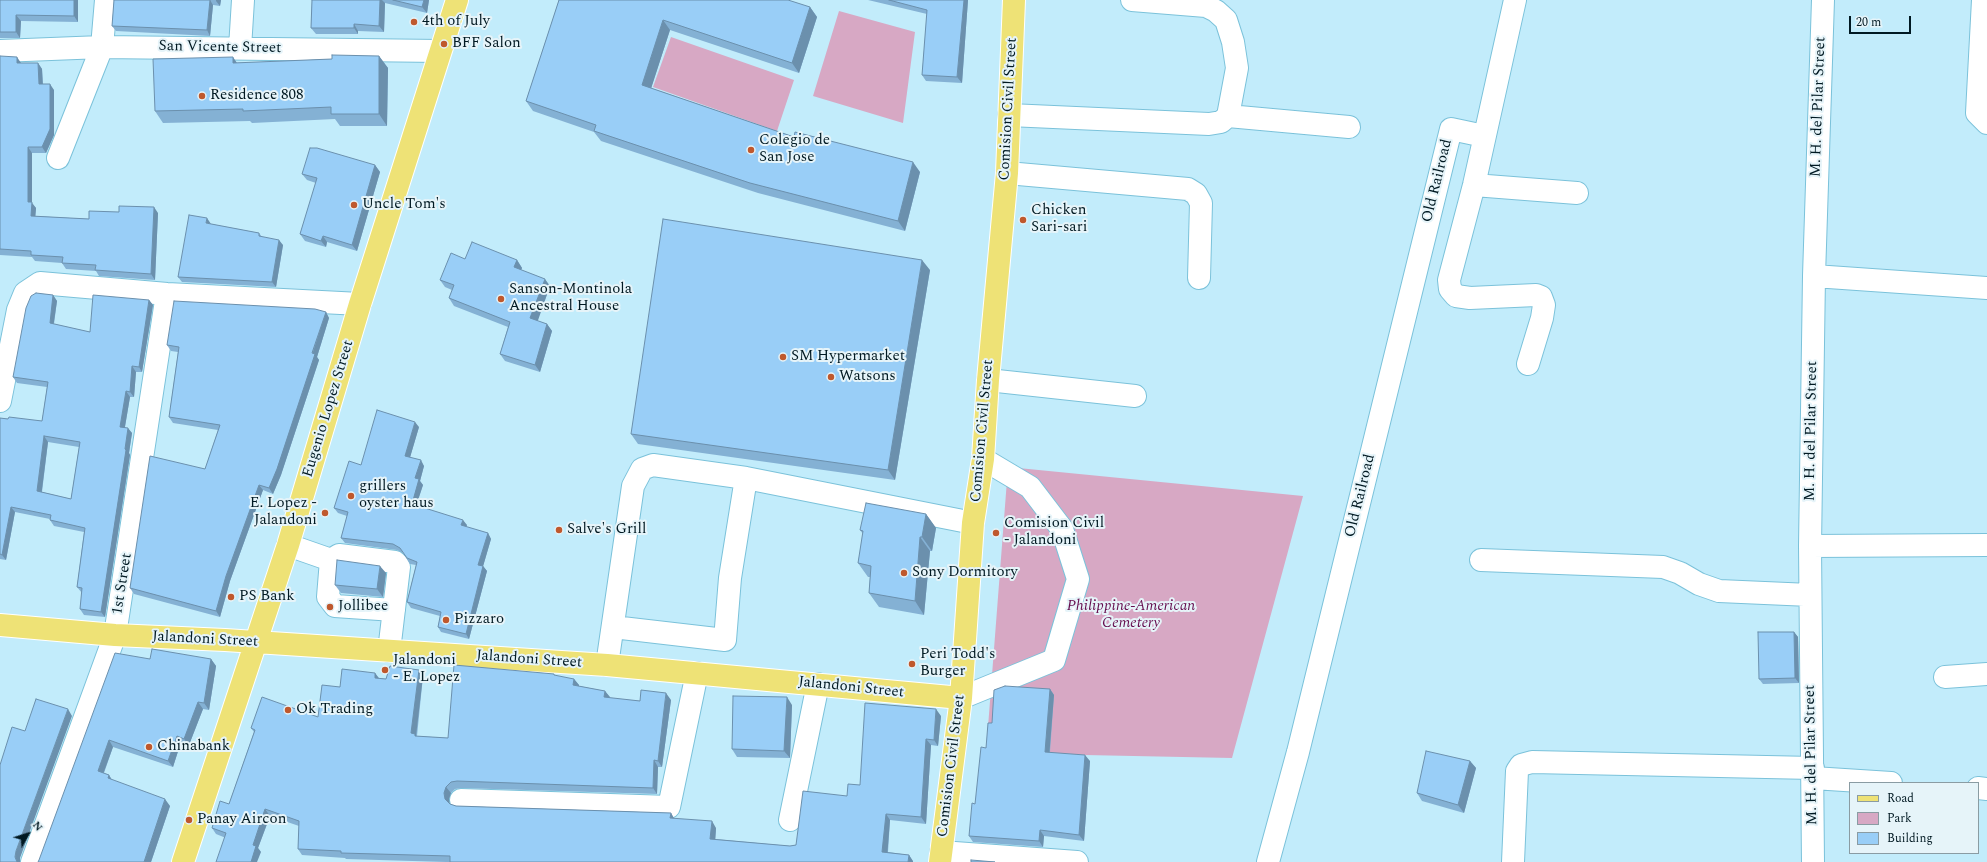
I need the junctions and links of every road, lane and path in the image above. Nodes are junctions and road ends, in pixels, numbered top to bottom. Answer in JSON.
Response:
{"nodes":[{"id":1,"x":106,"y":0,"type":"edge"},
{"id":2,"x":243,"y":0,"type":"edge"},
{"id":3,"x":457,"y":0,"type":"edge"},
{"id":4,"x":1014,"y":0,"type":"edge"},
{"id":5,"x":1132,"y":0,"type":"edge"},
{"id":6,"x":1515,"y":0,"type":"edge"},
{"id":7,"x":1823,"y":0,"type":"edge"},
{"id":8,"x":1983,"y":0,"type":"edge"},
{"id":9,"x":102,"y":47,"type":"junction"},
{"id":10,"x":240,"y":48,"type":"junction"},
{"id":11,"x":0,"y":51,"type":"edge"},
{"id":12,"x":440,"y":51,"type":"junction"},
{"id":13,"x":1009,"y":115,"type":"junction"},
{"id":14,"x":1228,"y":116,"type":"junction"},
{"id":15,"x":1987,"y":123,"type":"edge"},
{"id":16,"x":1349,"y":127,"type":"dead end"},
{"id":17,"x":1484,"y":136,"type":"junction"},
{"id":18,"x":58,"y":158,"type":"dead end"},
{"id":19,"x":1007,"y":173,"type":"junction"},
{"id":20,"x":1474,"y":185,"type":"junction"},
{"id":21,"x":1577,"y":193,"type":"dead end"},
{"id":22,"x":1814,"y":276,"type":"junction"},
{"id":23,"x":1200,"y":278,"type":"dead end"},
{"id":24,"x":1987,"y":288,"type":"edge"},
{"id":25,"x":167,"y":294,"type":"junction"},
{"id":26,"x":360,"y":304,"type":"junction"},
{"id":27,"x":1528,"y":364,"type":"dead end"},
{"id":28,"x":988,"y":380,"type":"junction"},
{"id":29,"x":0,"y":396,"type":"edge"},
{"id":30,"x":1135,"y":396,"type":"dead end"},
{"id":31,"x":0,"y":401,"type":"edge"},
{"id":32,"x":983,"y":459,"type":"junction"},
{"id":33,"x":746,"y":478,"type":"junction"},
{"id":34,"x":973,"y":523,"type":"junction"},
{"id":35,"x":288,"y":545,"type":"junction"},
{"id":36,"x":1987,"y":545,"type":"edge"},
{"id":37,"x":1810,"y":546,"type":"junction"},
{"id":38,"x":331,"y":560,"type":"junction"},
{"id":39,"x":1481,"y":560,"type":"dead end"},
{"id":40,"x":1810,"y":595,"type":"junction"},
{"id":41,"x":394,"y":610,"type":"junction"},
{"id":42,"x":0,"y":625,"type":"edge"},
{"id":43,"x":613,"y":627,"type":"junction"},
{"id":44,"x":115,"y":635,"type":"junction"},
{"id":45,"x":254,"y":643,"type":"junction"},
{"id":46,"x":389,"y":651,"type":"junction"},
{"id":47,"x":607,"y":665,"type":"junction"},
{"id":48,"x":697,"y":673,"type":"junction"},
{"id":49,"x":1987,"y":674,"type":"edge"},
{"id":50,"x":1945,"y":677,"type":"dead end"},
{"id":51,"x":818,"y":684,"type":"junction"},
{"id":52,"x":961,"y":698,"type":"junction"},
{"id":53,"x":1813,"y":773,"type":"junction"},
{"id":54,"x":1883,"y":782,"type":"edge"},
{"id":55,"x":461,"y":800,"type":"dead end"},
{"id":56,"x":790,"y":820,"type":"dead end"},
{"id":57,"x":941,"y":857,"type":"edge"},
{"id":58,"x":32,"y":862,"type":"edge"},
{"id":59,"x":183,"y":862,"type":"edge"},
{"id":60,"x":1077,"y":862,"type":"edge"},
{"id":61,"x":1268,"y":862,"type":"edge"},
{"id":62,"x":1513,"y":862,"type":"edge"},
{"id":63,"x":1813,"y":862,"type":"edge"}],
"edges":[{"from":1,"to":9,"type":"street"},
{"from":2,"to":10,"type":"street"},
{"from":3,"to":12,"type":"main road","name":"Eugenio Lopez Street"},
{"from":4,"to":13,"type":"main road","name":"Comision Civil Street"},
{"from":5,"to":14,"type":"street"},
{"from":6,"to":17,"type":"street"},
{"from":7,"to":22,"type":"street","name":"M. H. del Pilar Street"},
{"from":8,"to":15,"type":"street"},
{"from":9,"to":10,"type":"street","name":"San Vicente Street"},
{"from":9,"to":11,"type":"street","name":"San Vicente Street"},
{"from":9,"to":18,"type":"street"},
{"from":10,"to":12,"type":"street","name":"San Vicente Street"},
{"from":12,"to":26,"type":"main road","name":"Eugenio Lopez Street"},
{"from":13,"to":14,"type":"street"},
{"from":13,"to":19,"type":"main road","name":"Comision Civil Street"},
{"from":14,"to":16,"type":"street"},
{"from":17,"to":20,"type":"street"},
{"from":17,"to":61,"type":"street","name":"Old Railroad"},
{"from":19,"to":23,"type":"street"},
{"from":19,"to":28,"type":"main road","name":"Comision Civil Street"},
{"from":20,"to":21,"type":"street"},
{"from":20,"to":27,"type":"street"},
{"from":22,"to":24,"type":"street"},
{"from":22,"to":37,"type":"street","name":"M. H. del Pilar Street"},
{"from":25,"to":26,"type":"street"},
{"from":25,"to":29,"type":"street"},
{"from":25,"to":44,"type":"street","name":"1st Street"},
{"from":26,"to":35,"type":"main road","name":"Eugenio Lopez Street"},
{"from":28,"to":30,"type":"street"},
{"from":28,"to":32,"type":"main road","name":"Comision Civil Street"},
{"from":29,"to":31,"type":"street"},
{"from":32,"to":34,"type":"main road","name":"Comision Civil Street"},
{"from":32,"to":52,"type":"street"},
{"from":33,"to":34,"type":"street"},
{"from":33,"to":43,"type":"street"},
{"from":33,"to":43,"type":"street"},
{"from":34,"to":52,"type":"main road","name":"Comision Civil Street"},
{"from":35,"to":38,"type":"street"},
{"from":35,"to":45,"type":"main road","name":"Eugenio Lopez Street"},
{"from":36,"to":37,"type":"street"},
{"from":37,"to":40,"type":"street","name":"M. H. del Pilar Street"},
{"from":38,"to":41,"type":"street"},
{"from":38,"to":41,"type":"street"},
{"from":39,"to":40,"type":"street"},
{"from":40,"to":53,"type":"street","name":"M. H. del Pilar Street"},
{"from":41,"to":46,"type":"street"},
{"from":42,"to":44,"type":"main road","name":"Jalandoni Street"},
{"from":43,"to":47,"type":"street"},
{"from":44,"to":45,"type":"main road","name":"Jalandoni Street"},
{"from":44,"to":58,"type":"street","name":"1st Street"},
{"from":45,"to":46,"type":"main road","name":"Jalandoni Street"},
{"from":45,"to":59,"type":"main road","name":"Eugenio Lopez Street"},
{"from":46,"to":47,"type":"main road","name":"Jalandoni Street"},
{"from":47,"to":48,"type":"main road","name":"Jalandoni Street"},
{"from":48,"to":51,"type":"main road","name":"Jalandoni Street"},
{"from":48,"to":55,"type":"street"},
{"from":49,"to":50,"type":"street"},
{"from":51,"to":52,"type":"main road","name":"Jalandoni Street"},
{"from":51,"to":56,"type":"street"},
{"from":52,"to":57,"type":"main road","name":"Comision Civil Street"},
{"from":53,"to":54,"type":"street"},
{"from":53,"to":62,"type":"street"},
{"from":53,"to":63,"type":"street","name":"M. H. del Pilar Street"},
{"from":57,"to":60,"type":"street"}]}
